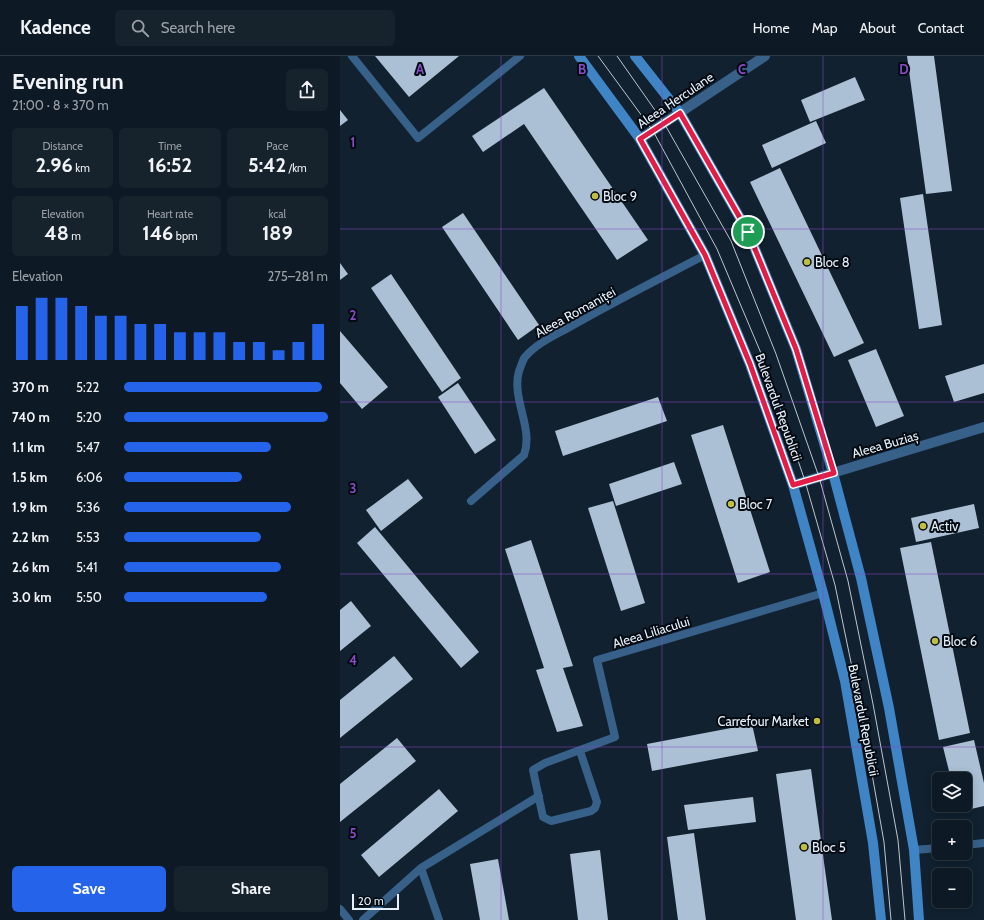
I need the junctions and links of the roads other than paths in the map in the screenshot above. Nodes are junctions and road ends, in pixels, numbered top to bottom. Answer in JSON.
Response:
{"nodes":[{"id":1,"x":352,"y":56,"type":"edge"},
{"id":2,"x":520,"y":56,"type":"edge"},
{"id":3,"x":579,"y":56,"type":"edge"},
{"id":4,"x":635,"y":56,"type":"edge"},
{"id":5,"x":765,"y":56,"type":"edge"},
{"id":6,"x":680,"y":113,"type":"junction"},
{"id":7,"x":640,"y":139,"type":"junction"},
{"id":8,"x":705,"y":255,"type":"junction"},
{"id":9,"x":984,"y":427,"type":"edge"},
{"id":10,"x":834,"y":473,"type":"junction"},
{"id":11,"x":793,"y":485,"type":"junction"},
{"id":12,"x":471,"y":501,"type":"dead end"},
{"id":13,"x":823,"y":593,"type":"junction"},
{"id":14,"x":580,"y":751,"type":"junction"},
{"id":15,"x":539,"y":796,"type":"junction"},
{"id":16,"x":984,"y":842,"type":"edge"},
{"id":17,"x":972,"y":844,"type":"edge"},
{"id":18,"x":932,"y":849,"type":"edge"},
{"id":19,"x":914,"y":850,"type":"junction"},
{"id":20,"x":421,"y":868,"type":"junction"},
{"id":21,"x":340,"y":909,"type":"edge"},
{"id":22,"x":349,"y":920,"type":"edge"},
{"id":23,"x":363,"y":920,"type":"edge"},
{"id":24,"x":439,"y":920,"type":"edge"},
{"id":25,"x":881,"y":920,"type":"edge"},
{"id":26,"x":918,"y":920,"type":"edge"}],
"edges":[{"from":1,"to":2,"type":"lane"},
{"from":3,"to":7,"type":"main road","name":"Bulevardul Republicii"},
{"from":4,"to":6,"type":"main road","name":"Bulevardul Republicii"},
{"from":5,"to":6,"type":"street","name":"Aleea Herculane"},
{"from":6,"to":7,"type":"street","name":"Aleea Herculane"},
{"from":6,"to":10,"type":"main road","name":"Bulevardul Republicii"},
{"from":7,"to":8,"type":"main road","name":"Bulevardul Republicii"},
{"from":8,"to":11,"type":"main road","name":"Bulevardul Republicii"},
{"from":8,"to":12,"type":"lane","name":"Aleea Romaniței"},
{"from":9,"to":10,"type":"street","name":"Aleea Buziaș"},
{"from":10,"to":11,"type":"street","name":"Aleea Buziaș"},
{"from":10,"to":19,"type":"main road","name":"Bulevardul Republicii"},
{"from":11,"to":13,"type":"main road","name":"Bulevardul Republicii"},
{"from":13,"to":14,"type":"lane","name":"Aleea Liliacului"},
{"from":13,"to":25,"type":"main road","name":"Bulevardul Republicii"},
{"from":14,"to":15,"type":"lane","name":"Aleea Liliacului"},
{"from":14,"to":15,"type":"lane","name":"Aleea Liliacului"},
{"from":15,"to":20,"type":"lane"},
{"from":16,"to":17,"type":"lane"},
{"from":18,"to":19,"type":"lane"},
{"from":19,"to":26,"type":"main road","name":"Bulevardul Republicii"},
{"from":20,"to":23,"type":"lane"},
{"from":20,"to":24,"type":"lane"},
{"from":21,"to":22,"type":"lane"}]}
